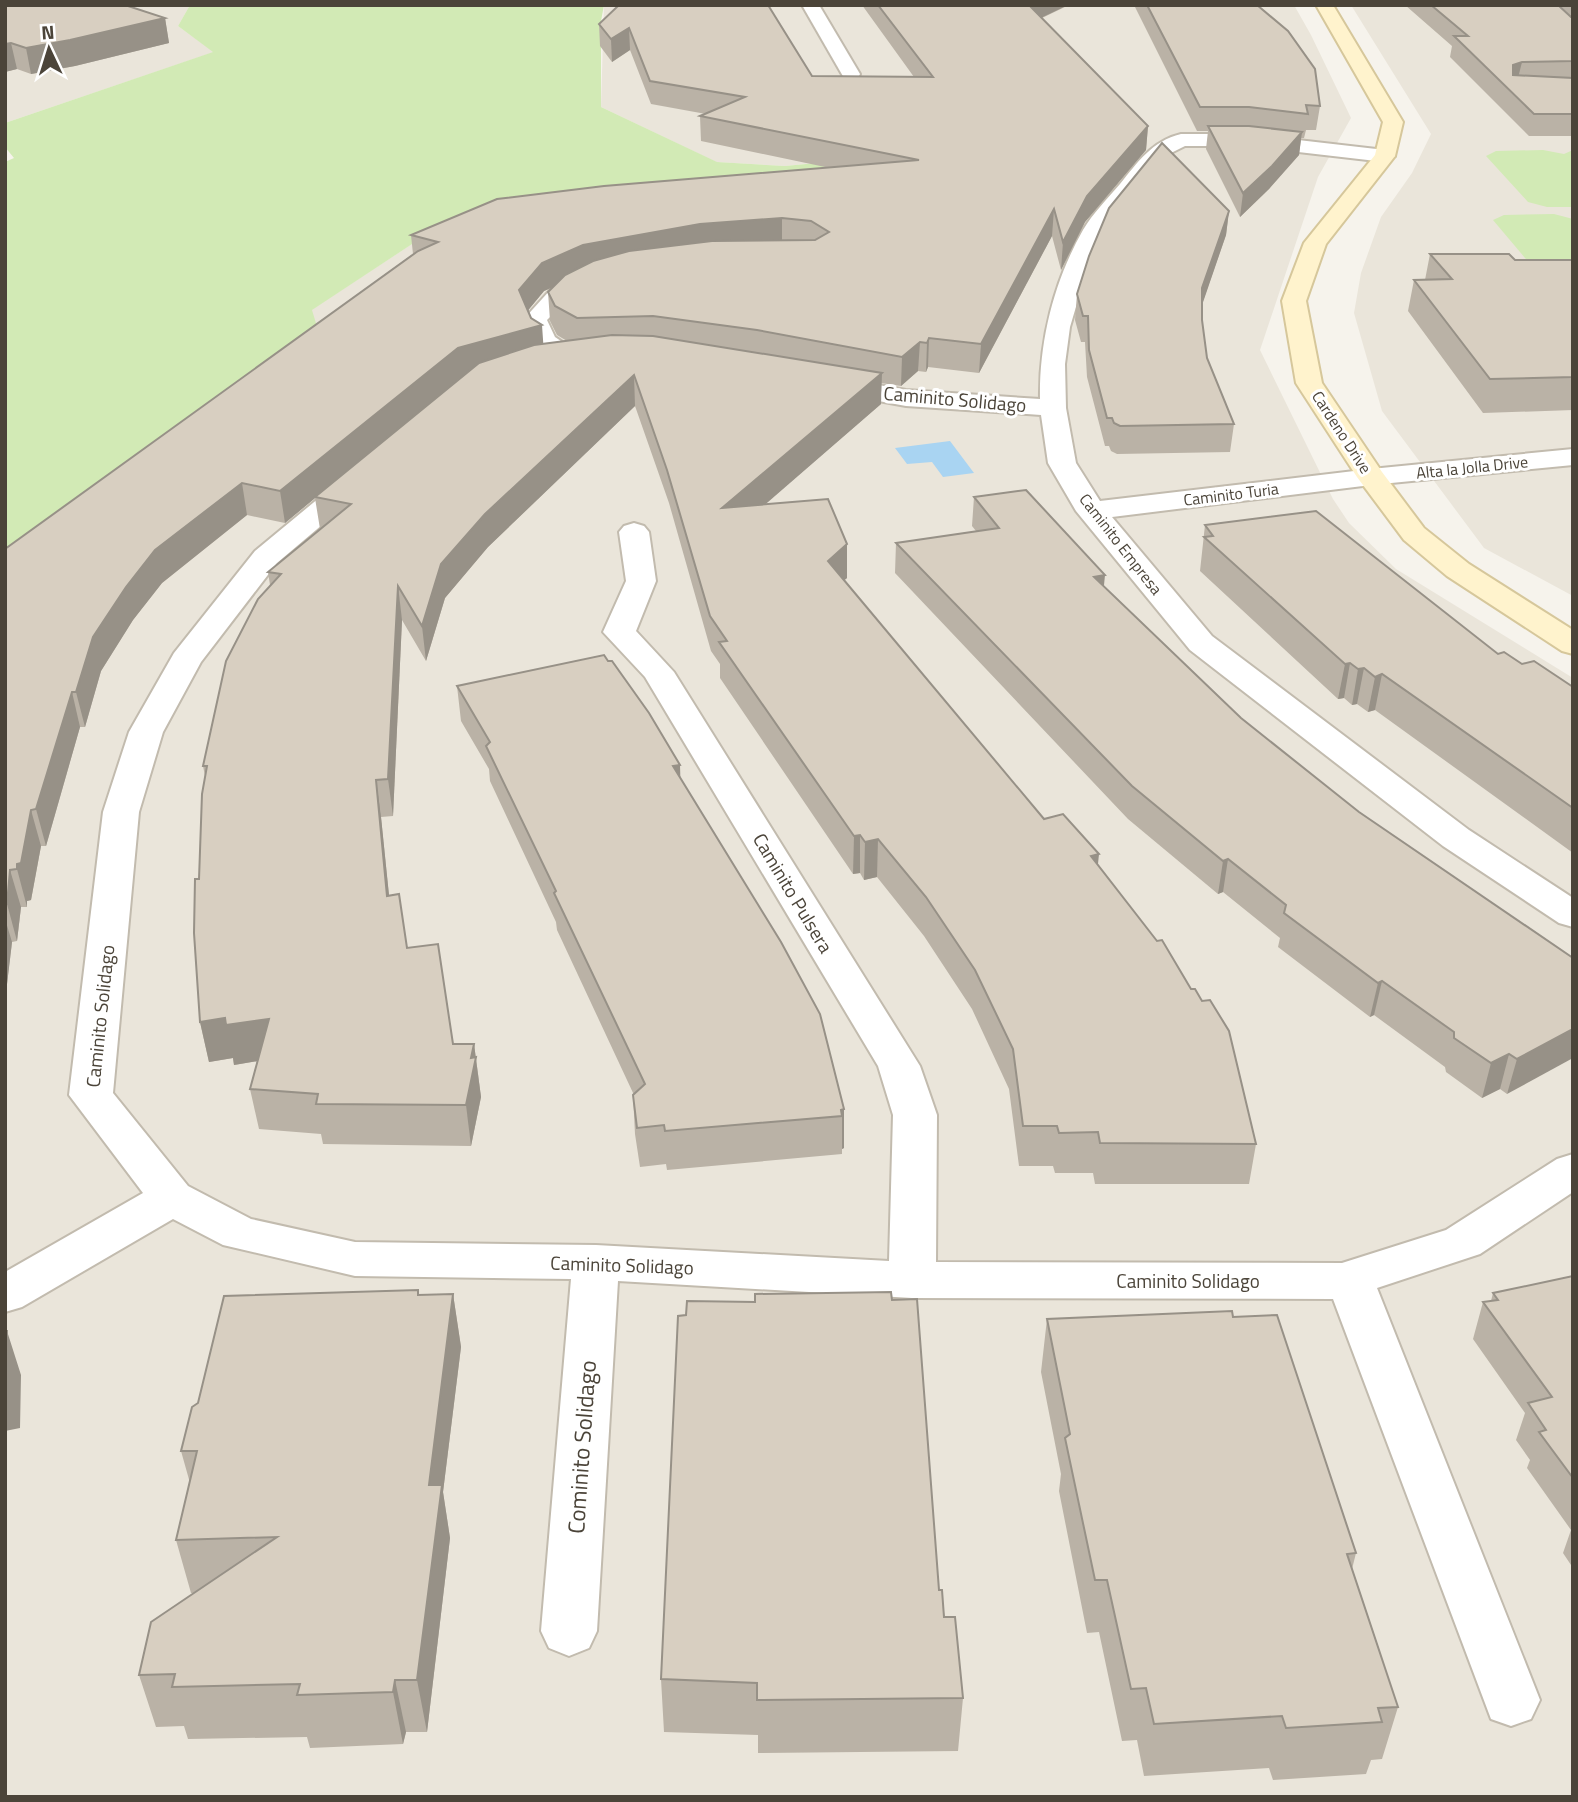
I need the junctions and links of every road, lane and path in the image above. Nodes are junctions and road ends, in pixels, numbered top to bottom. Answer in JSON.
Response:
{"nodes":[{"id":1,"x":810,"y":5,"type":"edge"},
{"id":2,"x":1324,"y":5,"type":"edge"},
{"id":3,"x":851,"y":74,"type":"edge"},
{"id":4,"x":1385,"y":156,"type":"junction"},
{"id":5,"x":622,"y":272,"type":"edge"},
{"id":6,"x":613,"y":354,"type":"edge"},
{"id":7,"x":573,"y":358,"type":"junction"},
{"id":8,"x":519,"y":370,"type":"edge"},
{"id":9,"x":798,"y":378,"type":"edge"},
{"id":10,"x":1053,"y":408,"type":"junction"},
{"id":11,"x":389,"y":454,"type":"edge"},
{"id":12,"x":1573,"y":457,"type":"edge"},
{"id":13,"x":1371,"y":477,"type":"junction"},
{"id":14,"x":1091,"y":511,"type":"junction"},
{"id":15,"x":634,"y":531,"type":"dead end"},
{"id":16,"x":1573,"y":644,"type":"edge"},
{"id":17,"x":1573,"y":915,"type":"edge"},
{"id":18,"x":1573,"y":1170,"type":"edge"},
{"id":19,"x":172,"y":1198,"type":"junction"},
{"id":20,"x":596,"y":1262,"type":"junction"},
{"id":21,"x":1350,"y":1279,"type":"junction"},
{"id":22,"x":912,"y":1280,"type":"junction"},
{"id":23,"x":5,"y":1294,"type":"edge"},
{"id":24,"x":569,"y":1631,"type":"dead end"},
{"id":25,"x":1511,"y":1700,"type":"dead end"}],
"edges":[{"from":1,"to":3,"type":"street"},
{"from":2,"to":4,"type":"street","name":"Cardeno Drive"},
{"from":4,"to":10,"type":"street","name":"Caminito Empresa"},
{"from":4,"to":13,"type":"street","name":"Cardeno Drive"},
{"from":5,"to":7,"type":"street"},
{"from":6,"to":7,"type":"street"},
{"from":7,"to":8,"type":"street"},
{"from":9,"to":10,"type":"street","name":"Caminito Solidago"},
{"from":10,"to":14,"type":"street","name":"Caminito Empresa"},
{"from":11,"to":19,"type":"street","name":"Caminito Solidago"},
{"from":12,"to":13,"type":"street","name":"Alta la Jolla Drive"},
{"from":13,"to":14,"type":"street","name":"Caminito Turia"},
{"from":13,"to":16,"type":"street","name":"Cardeno Drive"},
{"from":14,"to":17,"type":"street","name":"Caminito Empresa"},
{"from":15,"to":22,"type":"street","name":"Caminito Pulsera"},
{"from":18,"to":21,"type":"street","name":"Caminito Solidago"},
{"from":19,"to":20,"type":"street","name":"Caminito Solidago"},
{"from":19,"to":23,"type":"street"},
{"from":20,"to":22,"type":"street","name":"Caminito Solidago"},
{"from":20,"to":24,"type":"street","name":"Cominito Solidago"},
{"from":21,"to":22,"type":"street","name":"Caminito Solidago"},
{"from":21,"to":25,"type":"street"}]}
